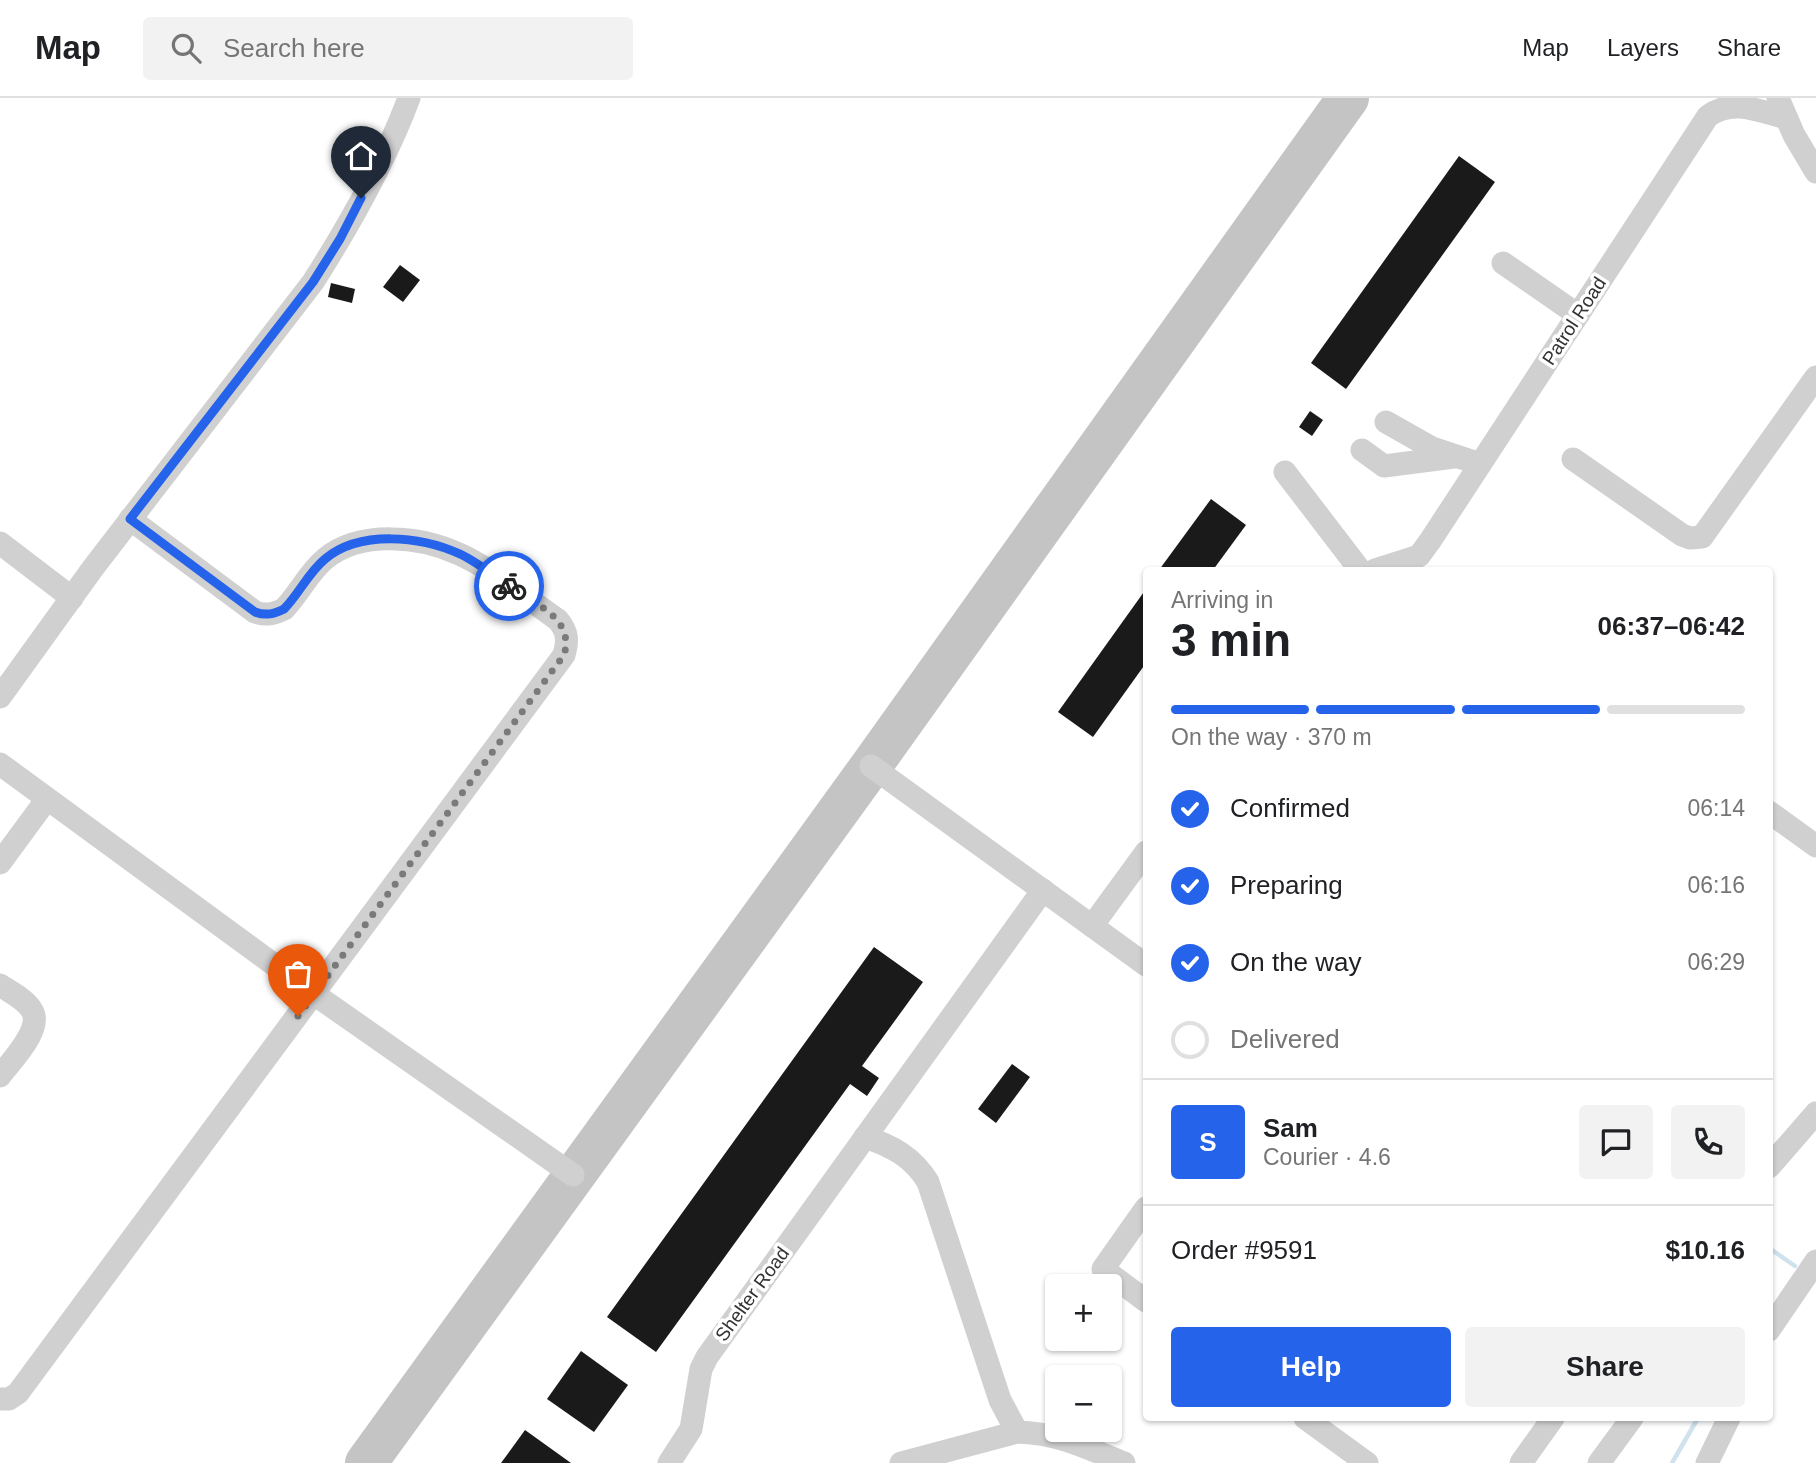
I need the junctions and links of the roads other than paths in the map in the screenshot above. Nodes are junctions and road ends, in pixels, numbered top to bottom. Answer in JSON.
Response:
{"nodes":[{"id":1,"x":409,"y":98,"type":"edge"},
{"id":2,"x":1782,"y":108,"type":"edge"},
{"id":3,"x":1816,"y":172,"type":"edge"},
{"id":4,"x":1503,"y":263,"type":"dead end"},
{"id":5,"x":1578,"y":316,"type":"junction"},
{"id":6,"x":1816,"y":377,"type":"edge"},
{"id":7,"x":1386,"y":422,"type":"dead end"},
{"id":8,"x":1362,"y":450,"type":"dead end"},
{"id":9,"x":1454,"y":457,"type":"junction"},
{"id":10,"x":1573,"y":459,"type":"dead end"},
{"id":11,"x":1480,"y":464,"type":"junction"},
{"id":12,"x":1285,"y":472,"type":"dead end"},
{"id":13,"x":130,"y":519,"type":"junction"},
{"id":14,"x":0,"y":543,"type":"edge"},
{"id":15,"x":1358,"y":567,"type":"edge"},
{"id":16,"x":1384,"y":567,"type":"edge"},
{"id":17,"x":72,"y":597,"type":"junction"},
{"id":18,"x":0,"y":697,"type":"edge"},
{"id":19,"x":0,"y":764,"type":"edge"},
{"id":20,"x":870,"y":766,"type":"dead end"},
{"id":21,"x":47,"y":799,"type":"junction"},
{"id":22,"x":1773,"y":815,"type":"edge"},
{"id":23,"x":1816,"y":846,"type":"edge"},
{"id":24,"x":1143,"y":856,"type":"edge"},
{"id":25,"x":0,"y":863,"type":"edge"},
{"id":26,"x":1043,"y":890,"type":"junction"},
{"id":27,"x":1092,"y":926,"type":"junction"},
{"id":28,"x":1143,"y":963,"type":"edge"},
{"id":29,"x":0,"y":985,"type":"edge"},
{"id":30,"x":314,"y":994,"type":"junction"},
{"id":31,"x":0,"y":1076,"type":"edge"},
{"id":32,"x":1816,"y":1113,"type":"edge"},
{"id":33,"x":865,"y":1137,"type":"junction"},
{"id":34,"x":1773,"y":1162,"type":"edge"},
{"id":35,"x":573,"y":1175,"type":"dead end"},
{"id":36,"x":1143,"y":1213,"type":"edge"},
{"id":37,"x":1816,"y":1261,"type":"edge"},
{"id":38,"x":1143,"y":1299,"type":"edge"},
{"id":39,"x":1773,"y":1324,"type":"edge"},
{"id":40,"x":0,"y":1399,"type":"edge"},
{"id":41,"x":1309,"y":1421,"type":"edge"},
{"id":42,"x":1551,"y":1421,"type":"edge"},
{"id":43,"x":1630,"y":1421,"type":"edge"},
{"id":44,"x":1728,"y":1421,"type":"edge"},
{"id":45,"x":1017,"y":1432,"type":"junction"},
{"id":46,"x":669,"y":1463,"type":"edge"},
{"id":47,"x":901,"y":1463,"type":"edge"},
{"id":48,"x":1124,"y":1463,"type":"edge"},
{"id":49,"x":1367,"y":1463,"type":"edge"},
{"id":50,"x":1521,"y":1463,"type":"edge"},
{"id":51,"x":1599,"y":1463,"type":"edge"},
{"id":52,"x":1707,"y":1463,"type":"edge"}],
"edges":[{"from":1,"to":13,"type":"street"},
{"from":2,"to":3,"type":"street","name":"Patrol Road"},
{"from":2,"to":5,"type":"street","name":"Patrol Road"},
{"from":4,"to":5,"type":"street"},
{"from":5,"to":11,"type":"street","name":"Patrol Road"},
{"from":6,"to":10,"type":"street"},
{"from":7,"to":9,"type":"street"},
{"from":8,"to":9,"type":"street"},
{"from":9,"to":11,"type":"street"},
{"from":11,"to":16,"type":"street","name":"Patrol Road"},
{"from":12,"to":15,"type":"street"},
{"from":13,"to":17,"type":"street"},
{"from":13,"to":30,"type":"street"},
{"from":14,"to":17,"type":"street"},
{"from":17,"to":18,"type":"street"},
{"from":19,"to":21,"type":"street"},
{"from":20,"to":26,"type":"street"},
{"from":21,"to":25,"type":"street"},
{"from":21,"to":30,"type":"street"},
{"from":22,"to":23,"type":"street"},
{"from":24,"to":27,"type":"street"},
{"from":26,"to":27,"type":"street"},
{"from":26,"to":33,"type":"street","name":"Shelter Road"},
{"from":27,"to":28,"type":"street"},
{"from":29,"to":31,"type":"street"},
{"from":30,"to":35,"type":"street"},
{"from":30,"to":40,"type":"street"},
{"from":32,"to":34,"type":"street"},
{"from":33,"to":45,"type":"street"},
{"from":33,"to":46,"type":"street","name":"Shelter Road"},
{"from":36,"to":38,"type":"street"},
{"from":37,"to":39,"type":"street"},
{"from":41,"to":49,"type":"street"},
{"from":42,"to":50,"type":"street"},
{"from":43,"to":51,"type":"street"},
{"from":44,"to":52,"type":"street"},
{"from":45,"to":47,"type":"street"},
{"from":45,"to":48,"type":"street"}]}
